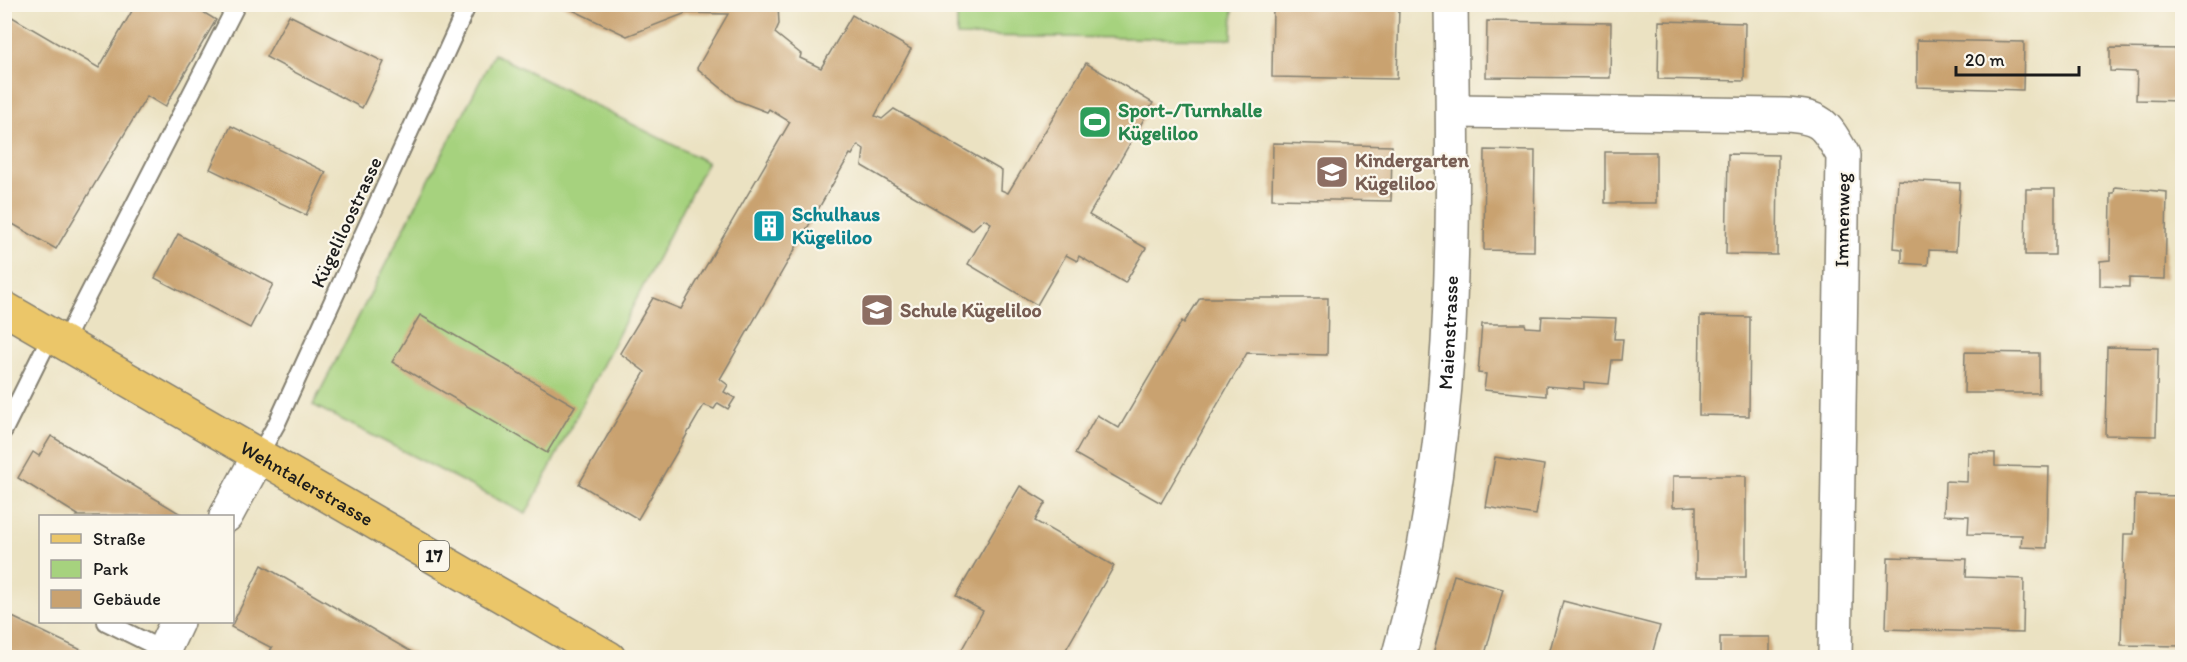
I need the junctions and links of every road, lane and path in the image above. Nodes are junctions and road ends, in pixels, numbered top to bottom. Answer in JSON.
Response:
{"nodes":[{"id":1,"x":237,"y":4,"type":"edge"},
{"id":2,"x":468,"y":4,"type":"edge"},
{"id":3,"x":1451,"y":4,"type":"edge"},
{"id":4,"x":1452,"y":111,"type":"junction"},
{"id":5,"x":4,"y":308,"type":"edge"},
{"id":6,"x":58,"y":339,"type":"junction"},
{"id":7,"x":4,"y":430,"type":"edge"},
{"id":8,"x":259,"y":455,"type":"junction"},
{"id":9,"x":227,"y":515,"type":"edge"},
{"id":10,"x":109,"y":623,"type":"edge"},
{"id":11,"x":176,"y":623,"type":"edge"},
{"id":12,"x":161,"y":654,"type":"edge"},
{"id":13,"x":599,"y":655,"type":"edge"},
{"id":14,"x":1398,"y":657,"type":"edge"},
{"id":15,"x":1835,"y":657,"type":"edge"}],
"edges":[{"from":1,"to":6,"type":"lane"},
{"from":2,"to":8,"type":"lane","name":"Kügeliloostrasse"},
{"from":3,"to":4,"type":"street","name":"Maienstrasse"},
{"from":4,"to":14,"type":"street","name":"Maienstrasse"},
{"from":4,"to":15,"type":"street","name":"Immenweg"},
{"from":5,"to":6,"type":"main road","name":"Wehntalerstrasse","number":"17"},
{"from":6,"to":7,"type":"lane"},
{"from":6,"to":8,"type":"main road","name":"Wehntalerstrasse","number":"17"},
{"from":8,"to":9,"type":"street"},
{"from":8,"to":13,"type":"main road","name":"Wehntalerstrasse","number":"17"},
{"from":10,"to":12,"type":"lane"},
{"from":11,"to":12,"type":"street"}]}
